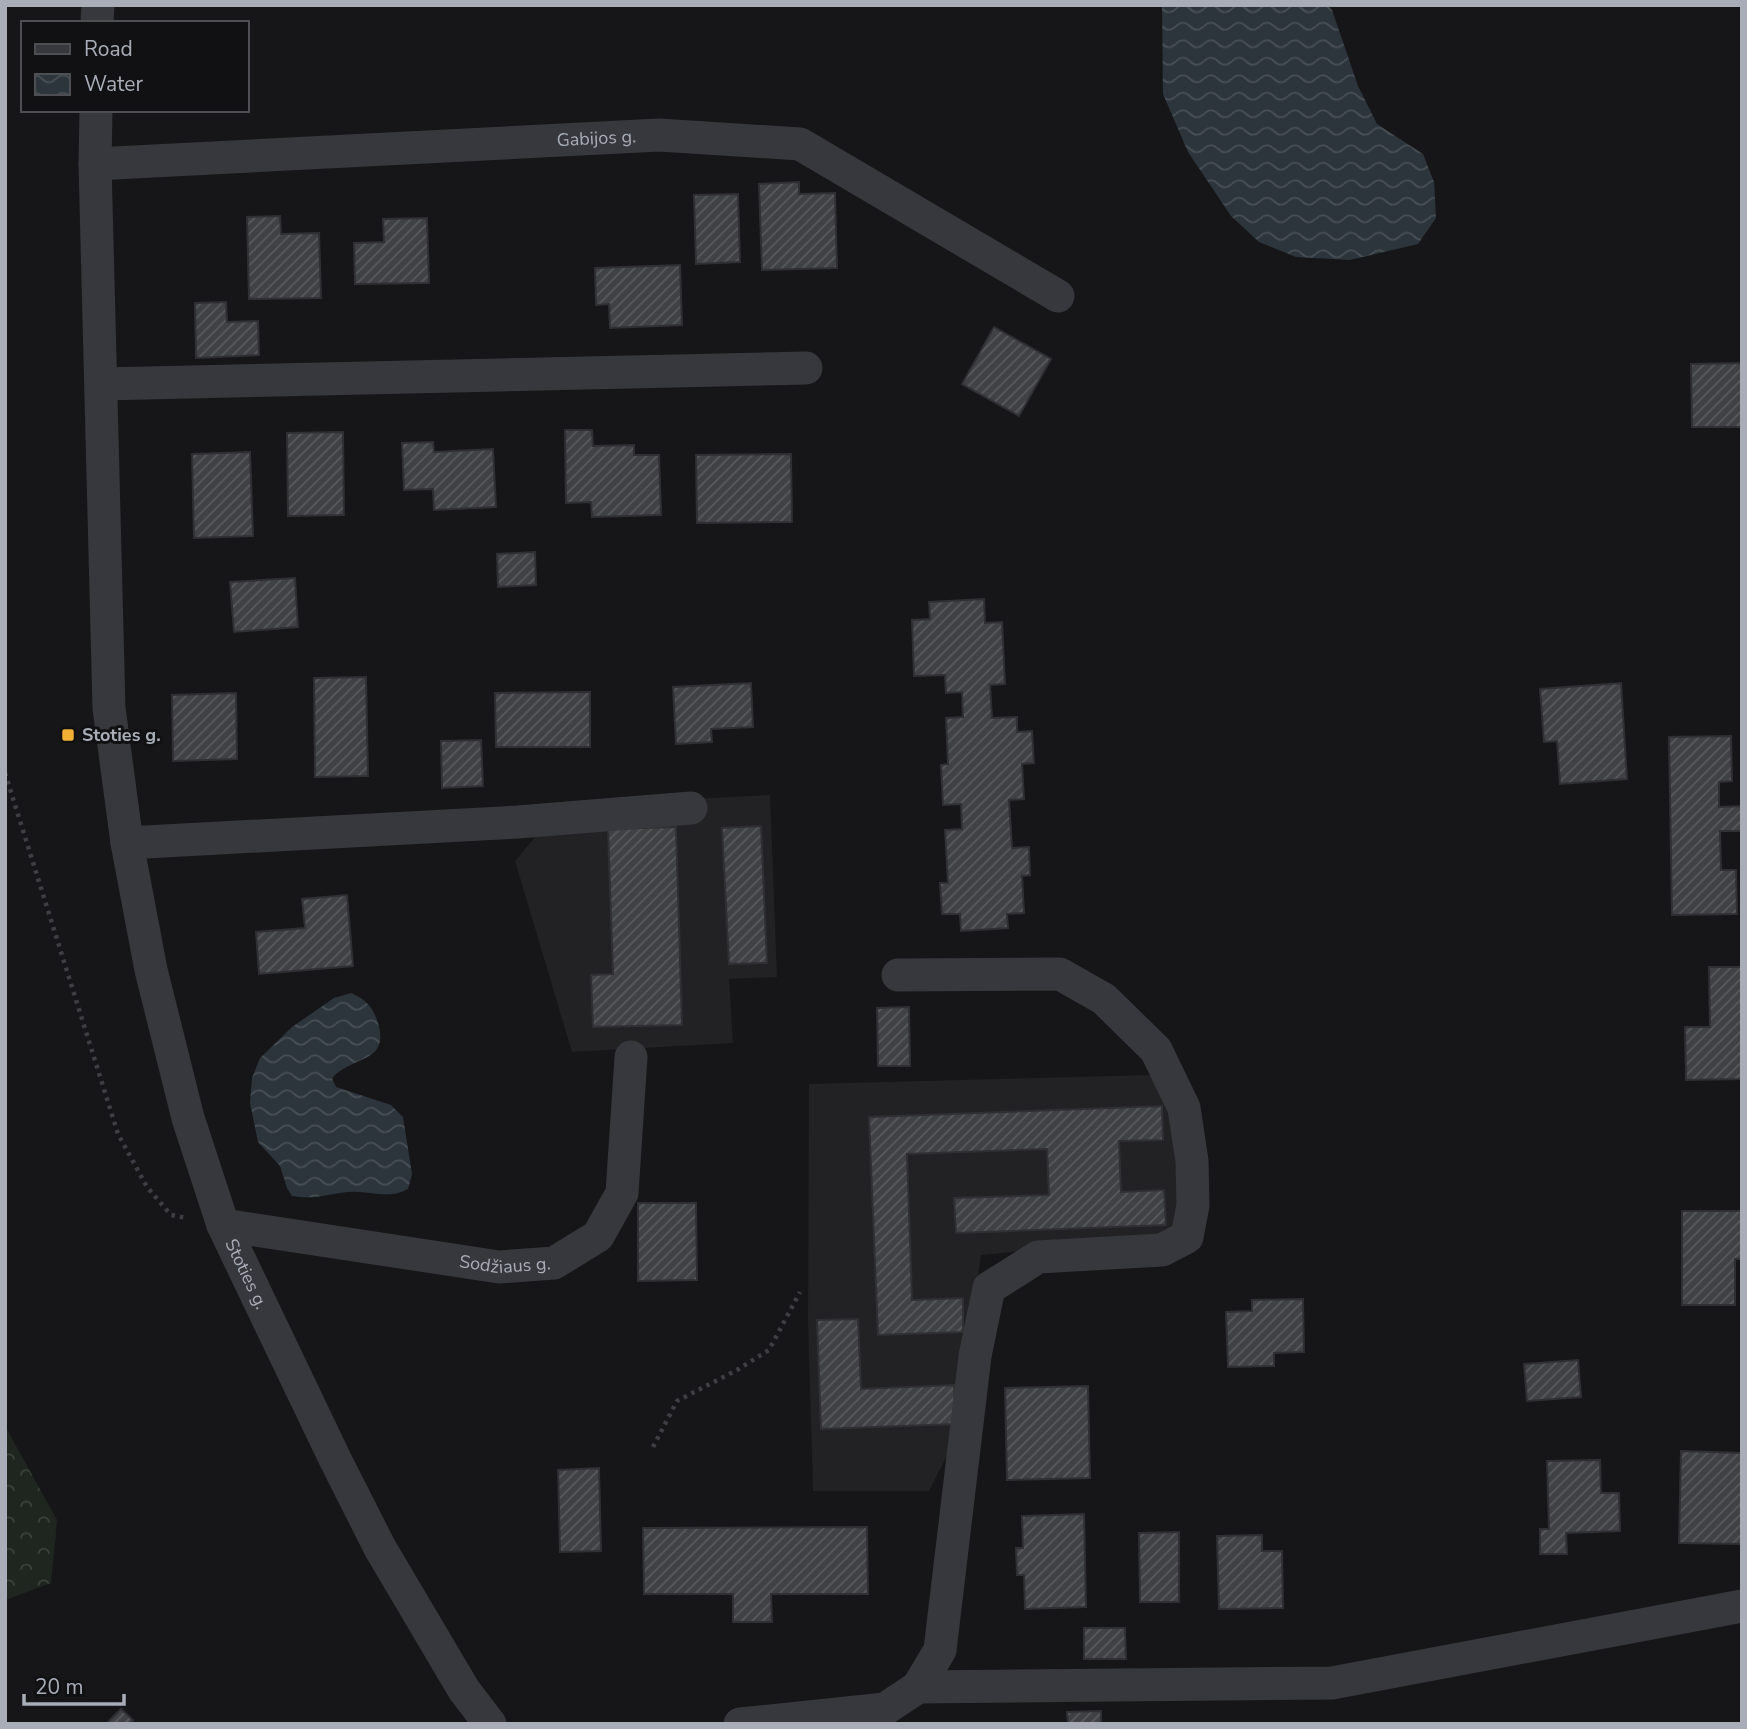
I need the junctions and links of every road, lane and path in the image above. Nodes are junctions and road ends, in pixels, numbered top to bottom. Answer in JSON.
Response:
{"nodes":[{"id":1,"x":96,"y":112,"type":"edge"},
{"id":2,"x":95,"y":164,"type":"junction"},
{"id":3,"x":1058,"y":296,"type":"dead end"},
{"id":4,"x":806,"y":368,"type":"dead end"},
{"id":5,"x":102,"y":384,"type":"junction"},
{"id":6,"x":5,"y":772,"type":"edge"},
{"id":7,"x":691,"y":808,"type":"dead end"},
{"id":8,"x":127,"y":843,"type":"junction"},
{"id":9,"x":898,"y":975,"type":"dead end"},
{"id":10,"x":631,"y":1057,"type":"dead end"},
{"id":11,"x":223,"y":1225,"type":"junction"},
{"id":12,"x":800,"y":1292,"type":"dead end"},
{"id":13,"x":653,"y":1447,"type":"dead end"},
{"id":14,"x":1742,"y":1605,"type":"edge"},
{"id":15,"x":918,"y":1687,"type":"junction"},
{"id":16,"x":490,"y":1724,"type":"edge"},
{"id":17,"x":740,"y":1724,"type":"edge"}],
"edges":[{"from":1,"to":2,"type":"street","name":"Stoties g."},
{"from":2,"to":3,"type":"street","name":"Gabijos g."},
{"from":2,"to":5,"type":"street","name":"Stoties g."},
{"from":4,"to":5,"type":"street"},
{"from":5,"to":8,"type":"street","name":"Stoties g."},
{"from":6,"to":11,"type":"path"},
{"from":7,"to":8,"type":"street"},
{"from":8,"to":11,"type":"street","name":"Stoties g."},
{"from":9,"to":15,"type":"street"},
{"from":10,"to":11,"type":"street","name":"Sodžiaus g."},
{"from":11,"to":16,"type":"street","name":"Stoties g."},
{"from":12,"to":13,"type":"path"},
{"from":14,"to":15,"type":"street"},
{"from":15,"to":17,"type":"street"}]}
